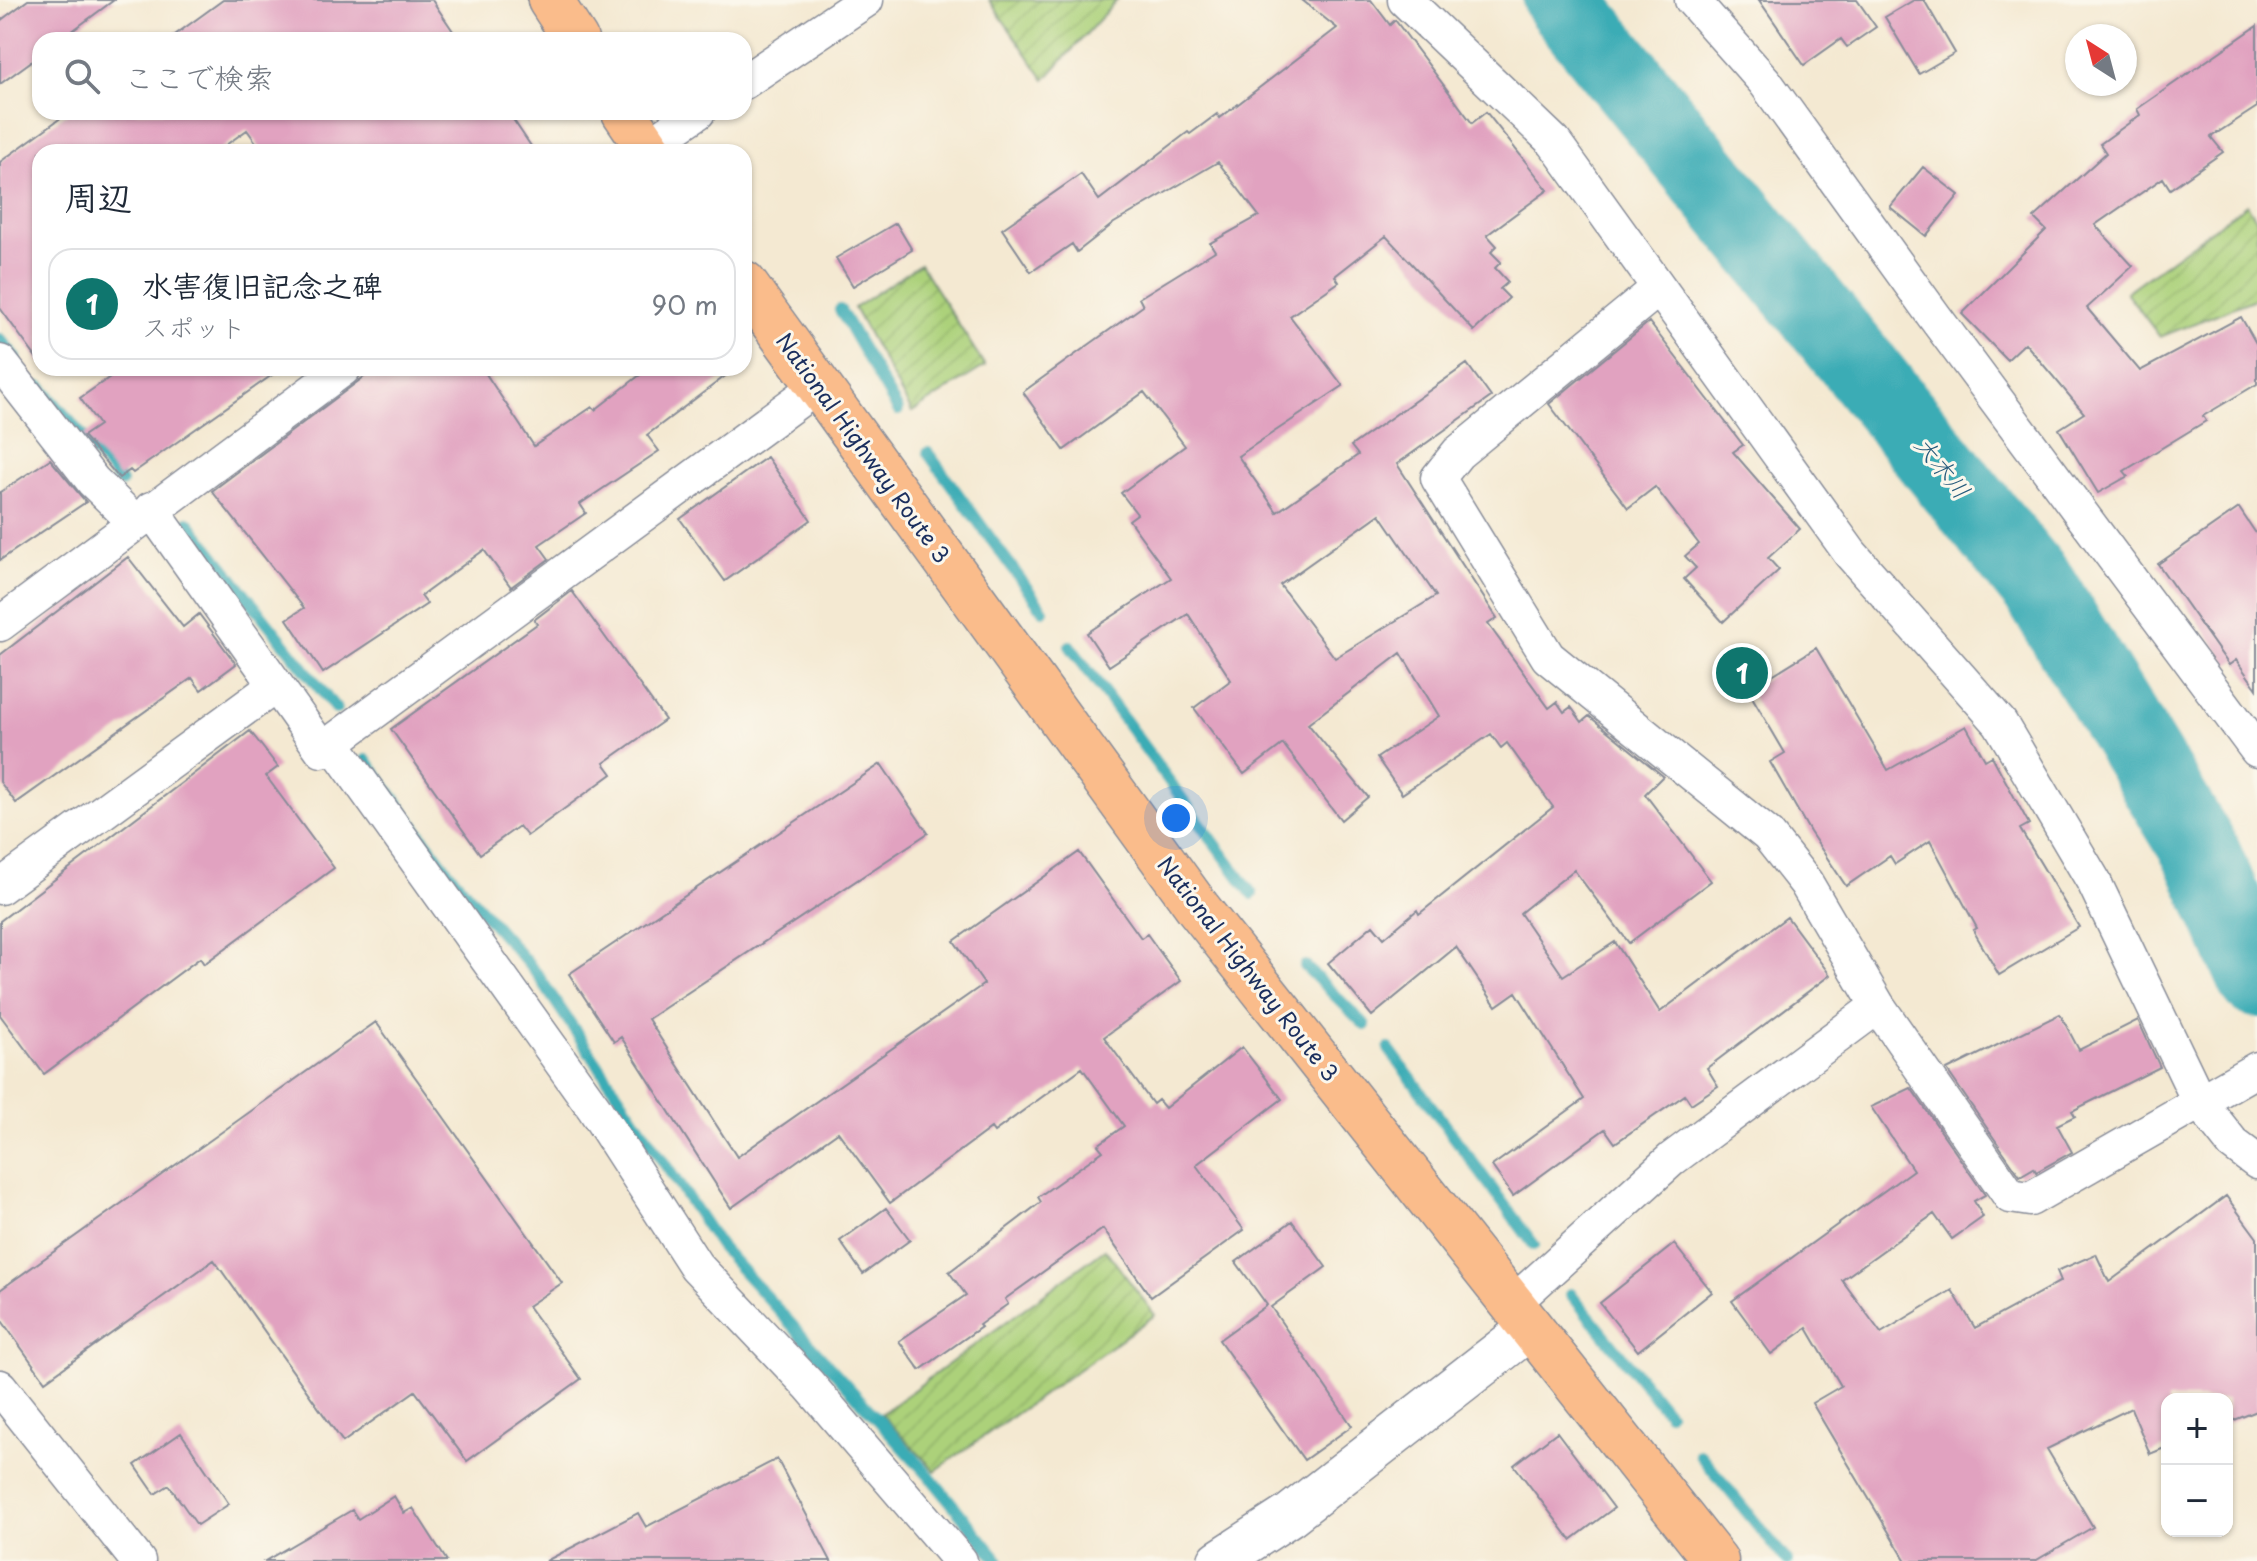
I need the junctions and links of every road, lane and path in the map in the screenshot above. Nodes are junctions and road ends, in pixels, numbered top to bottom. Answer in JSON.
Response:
{"nodes":[{"id":1,"x":550,"y":0,"type":"edge"},
{"id":2,"x":866,"y":0,"type":"edge"},
{"id":3,"x":1405,"y":0,"type":"edge"},
{"id":4,"x":1692,"y":0,"type":"edge"},
{"id":5,"x":571,"y":32,"type":"edge"},
{"id":6,"x":752,"y":77,"type":"edge"},
{"id":7,"x":682,"y":120,"type":"edge"},
{"id":8,"x":640,"y":141,"type":"edge"},
{"id":9,"x":1659,"y":288,"type":"junction"},
{"id":10,"x":752,"y":294,"type":"edge"},
{"id":11,"x":0,"y":362,"type":"edge"},
{"id":12,"x":333,"y":376,"type":"edge"},
{"id":13,"x":818,"y":386,"type":"junction"},
{"id":14,"x":143,"y":515,"type":"junction"},
{"id":15,"x":0,"y":624,"type":"edge"},
{"id":16,"x":275,"y":686,"type":"junction"},
{"id":17,"x":332,"y":742,"type":"junction"},
{"id":18,"x":2257,"y":750,"type":"edge"},
{"id":19,"x":0,"y":887,"type":"edge"},
{"id":20,"x":1878,"y":1006,"type":"junction"},
{"id":21,"x":2257,"y":1069,"type":"edge"},
{"id":22,"x":2199,"y":1101,"type":"junction"},
{"id":23,"x":2257,"y":1162,"type":"edge"},
{"id":24,"x":1520,"y":1317,"type":"junction"},
{"id":25,"x":0,"y":1387,"type":"edge"},
{"id":26,"x":138,"y":1561,"type":"edge"},
{"id":27,"x":960,"y":1561,"type":"edge"},
{"id":28,"x":1219,"y":1561,"type":"edge"},
{"id":29,"x":1716,"y":1561,"type":"edge"}],
"edges":[{"from":1,"to":5,"type":"highway"},
{"from":2,"to":6,"type":"street"},
{"from":3,"to":9,"type":"street"},
{"from":4,"to":18,"type":"street"},
{"from":7,"to":8,"type":"street"},
{"from":9,"to":20,"type":"street"},
{"from":9,"to":22,"type":"street"},
{"from":10,"to":13,"type":"highway","name":"National Highway Route 3"},
{"from":11,"to":14,"type":"street"},
{"from":12,"to":14,"type":"street"},
{"from":13,"to":17,"type":"street"},
{"from":13,"to":24,"type":"highway","name":"National Highway Route 3"},
{"from":14,"to":15,"type":"street"},
{"from":14,"to":16,"type":"street"},
{"from":16,"to":17,"type":"street"},
{"from":16,"to":19,"type":"street"},
{"from":17,"to":27,"type":"street"},
{"from":20,"to":22,"type":"street"},
{"from":20,"to":24,"type":"street"},
{"from":21,"to":22,"type":"street"},
{"from":22,"to":23,"type":"street"},
{"from":24,"to":28,"type":"street"},
{"from":24,"to":29,"type":"highway","name":"National Highway Route 3"},
{"from":25,"to":26,"type":"street"}]}
